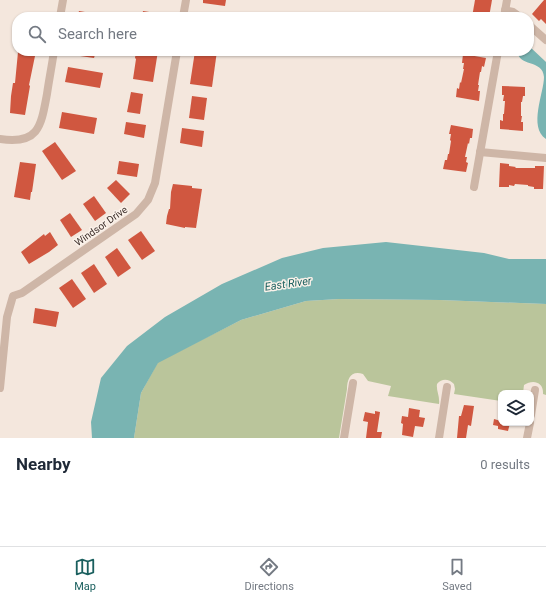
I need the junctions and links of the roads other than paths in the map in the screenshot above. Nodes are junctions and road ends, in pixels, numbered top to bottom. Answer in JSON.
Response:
{"nodes":[{"id":1,"x":63,"y":0,"type":"edge"},
{"id":2,"x":186,"y":0,"type":"edge"},
{"id":3,"x":507,"y":0,"type":"edge"},
{"id":4,"x":61,"y":12,"type":"edge"},
{"id":5,"x":184,"y":12,"type":"edge"},
{"id":6,"x":505,"y":12,"type":"edge"},
{"id":7,"x":534,"y":29,"type":"edge"},
{"id":8,"x":546,"y":40,"type":"edge"},
{"id":9,"x":53,"y":56,"type":"edge"},
{"id":10,"x":176,"y":56,"type":"edge"},
{"id":11,"x":497,"y":56,"type":"edge"},
{"id":12,"x":0,"y":139,"type":"edge"},
{"id":13,"x":480,"y":152,"type":"junction"},
{"id":14,"x":546,"y":158,"type":"edge"},
{"id":15,"x":474,"y":187,"type":"dead end"},
{"id":16,"x":354,"y":384,"type":"dead end"},
{"id":17,"x":447,"y":387,"type":"dead end"},
{"id":18,"x":0,"y":388,"type":"edge"},
{"id":19,"x":535,"y":390,"type":"dead end"},
{"id":20,"x":534,"y":396,"type":"edge"},
{"id":21,"x":529,"y":426,"type":"edge"},
{"id":22,"x":344,"y":438,"type":"edge"},
{"id":23,"x":439,"y":438,"type":"edge"},
{"id":24,"x":527,"y":438,"type":"edge"}],
"edges":[{"from":1,"to":4,"type":"street"},
{"from":2,"to":5,"type":"street"},
{"from":3,"to":6,"type":"street"},
{"from":7,"to":8,"type":"street"},
{"from":9,"to":12,"type":"street"},
{"from":10,"to":18,"type":"street","name":"Windsor Drive"},
{"from":11,"to":13,"type":"street"},
{"from":13,"to":14,"type":"street"},
{"from":13,"to":15,"type":"street"},
{"from":16,"to":22,"type":"street"},
{"from":17,"to":23,"type":"street"},
{"from":19,"to":20,"type":"street"},
{"from":21,"to":24,"type":"street"}]}
